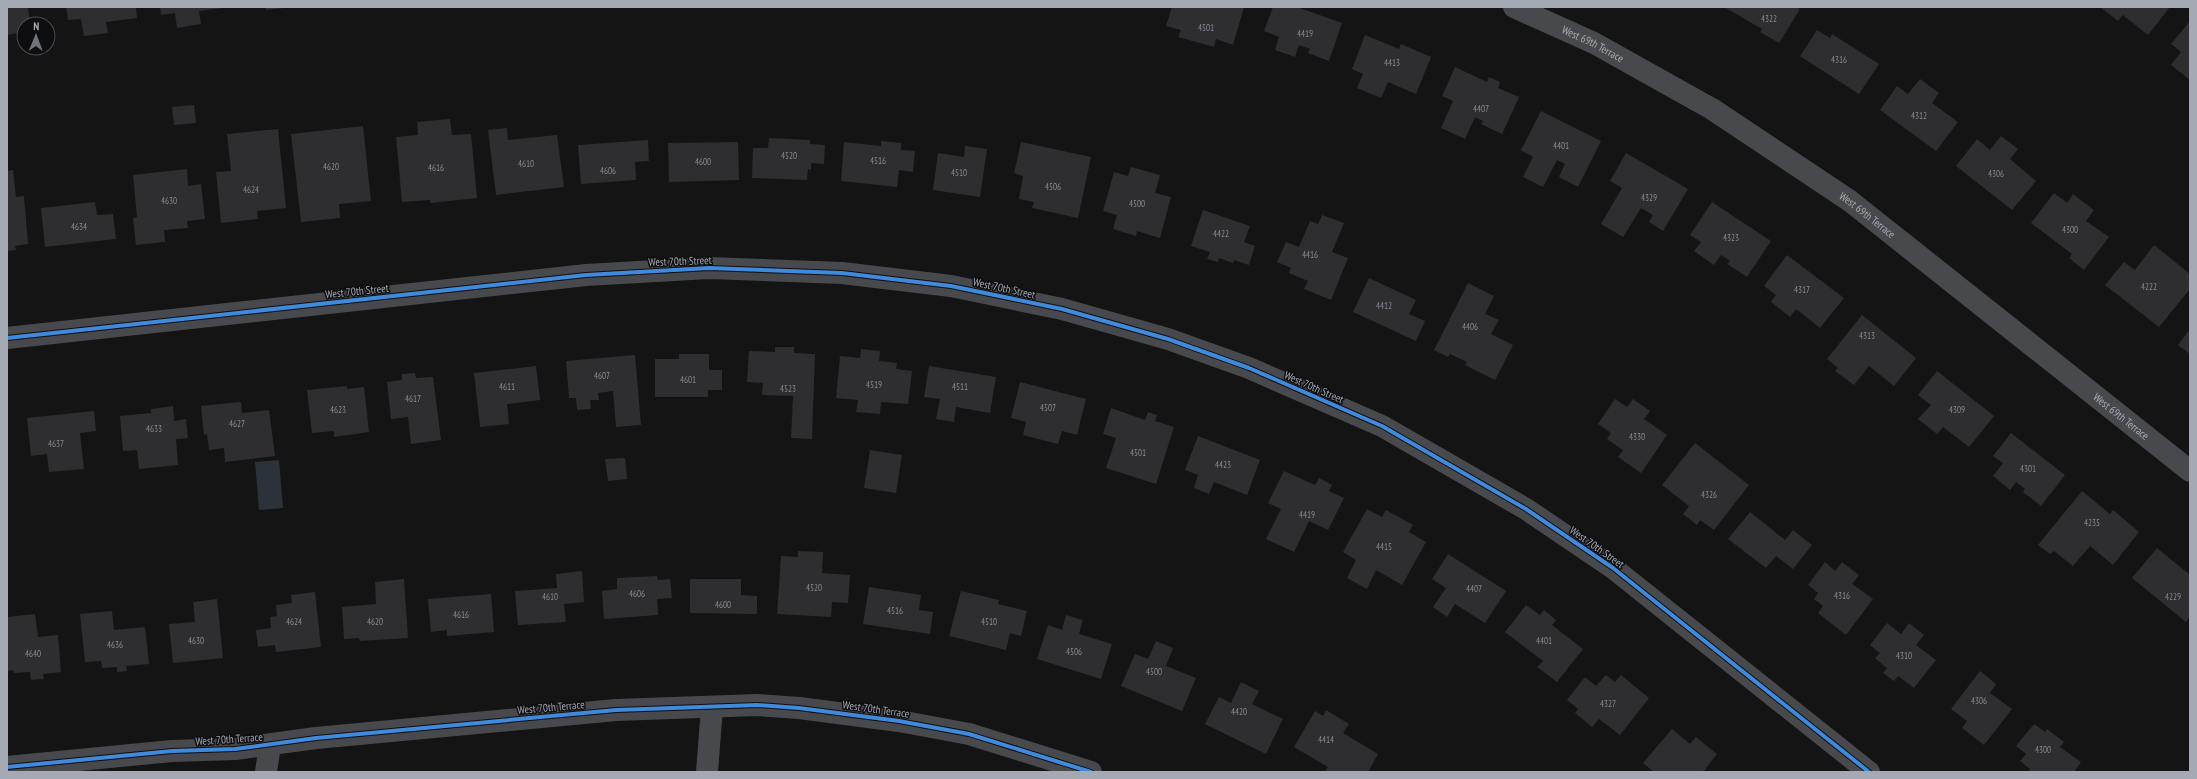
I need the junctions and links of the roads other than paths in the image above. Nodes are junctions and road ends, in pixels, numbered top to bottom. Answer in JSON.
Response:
{"nodes":[{"id":1,"x":1514,"y":7,"type":"edge"},
{"id":2,"x":7,"y":338,"type":"edge"},
{"id":3,"x":2190,"y":471,"type":"edge"},
{"id":4,"x":712,"y":707,"type":"junction"},
{"id":5,"x":270,"y":745,"type":"junction"},
{"id":6,"x":7,"y":766,"type":"edge"},
{"id":7,"x":266,"y":772,"type":"edge"},
{"id":8,"x":707,"y":772,"type":"edge"},
{"id":9,"x":1091,"y":772,"type":"edge"},
{"id":10,"x":1869,"y":772,"type":"edge"}],
"edges":[{"from":1,"to":3,"type":"street","name":"West 69th Terrace"},
{"from":2,"to":10,"type":"street","name":"West 70th Street"},
{"from":4,"to":5,"type":"street","name":"West 70th Terrace"},
{"from":4,"to":8,"type":"street"},
{"from":4,"to":9,"type":"street","name":"West 70th Terrace"},
{"from":5,"to":6,"type":"street","name":"West 70th Terrace"},
{"from":5,"to":7,"type":"street"}]}
